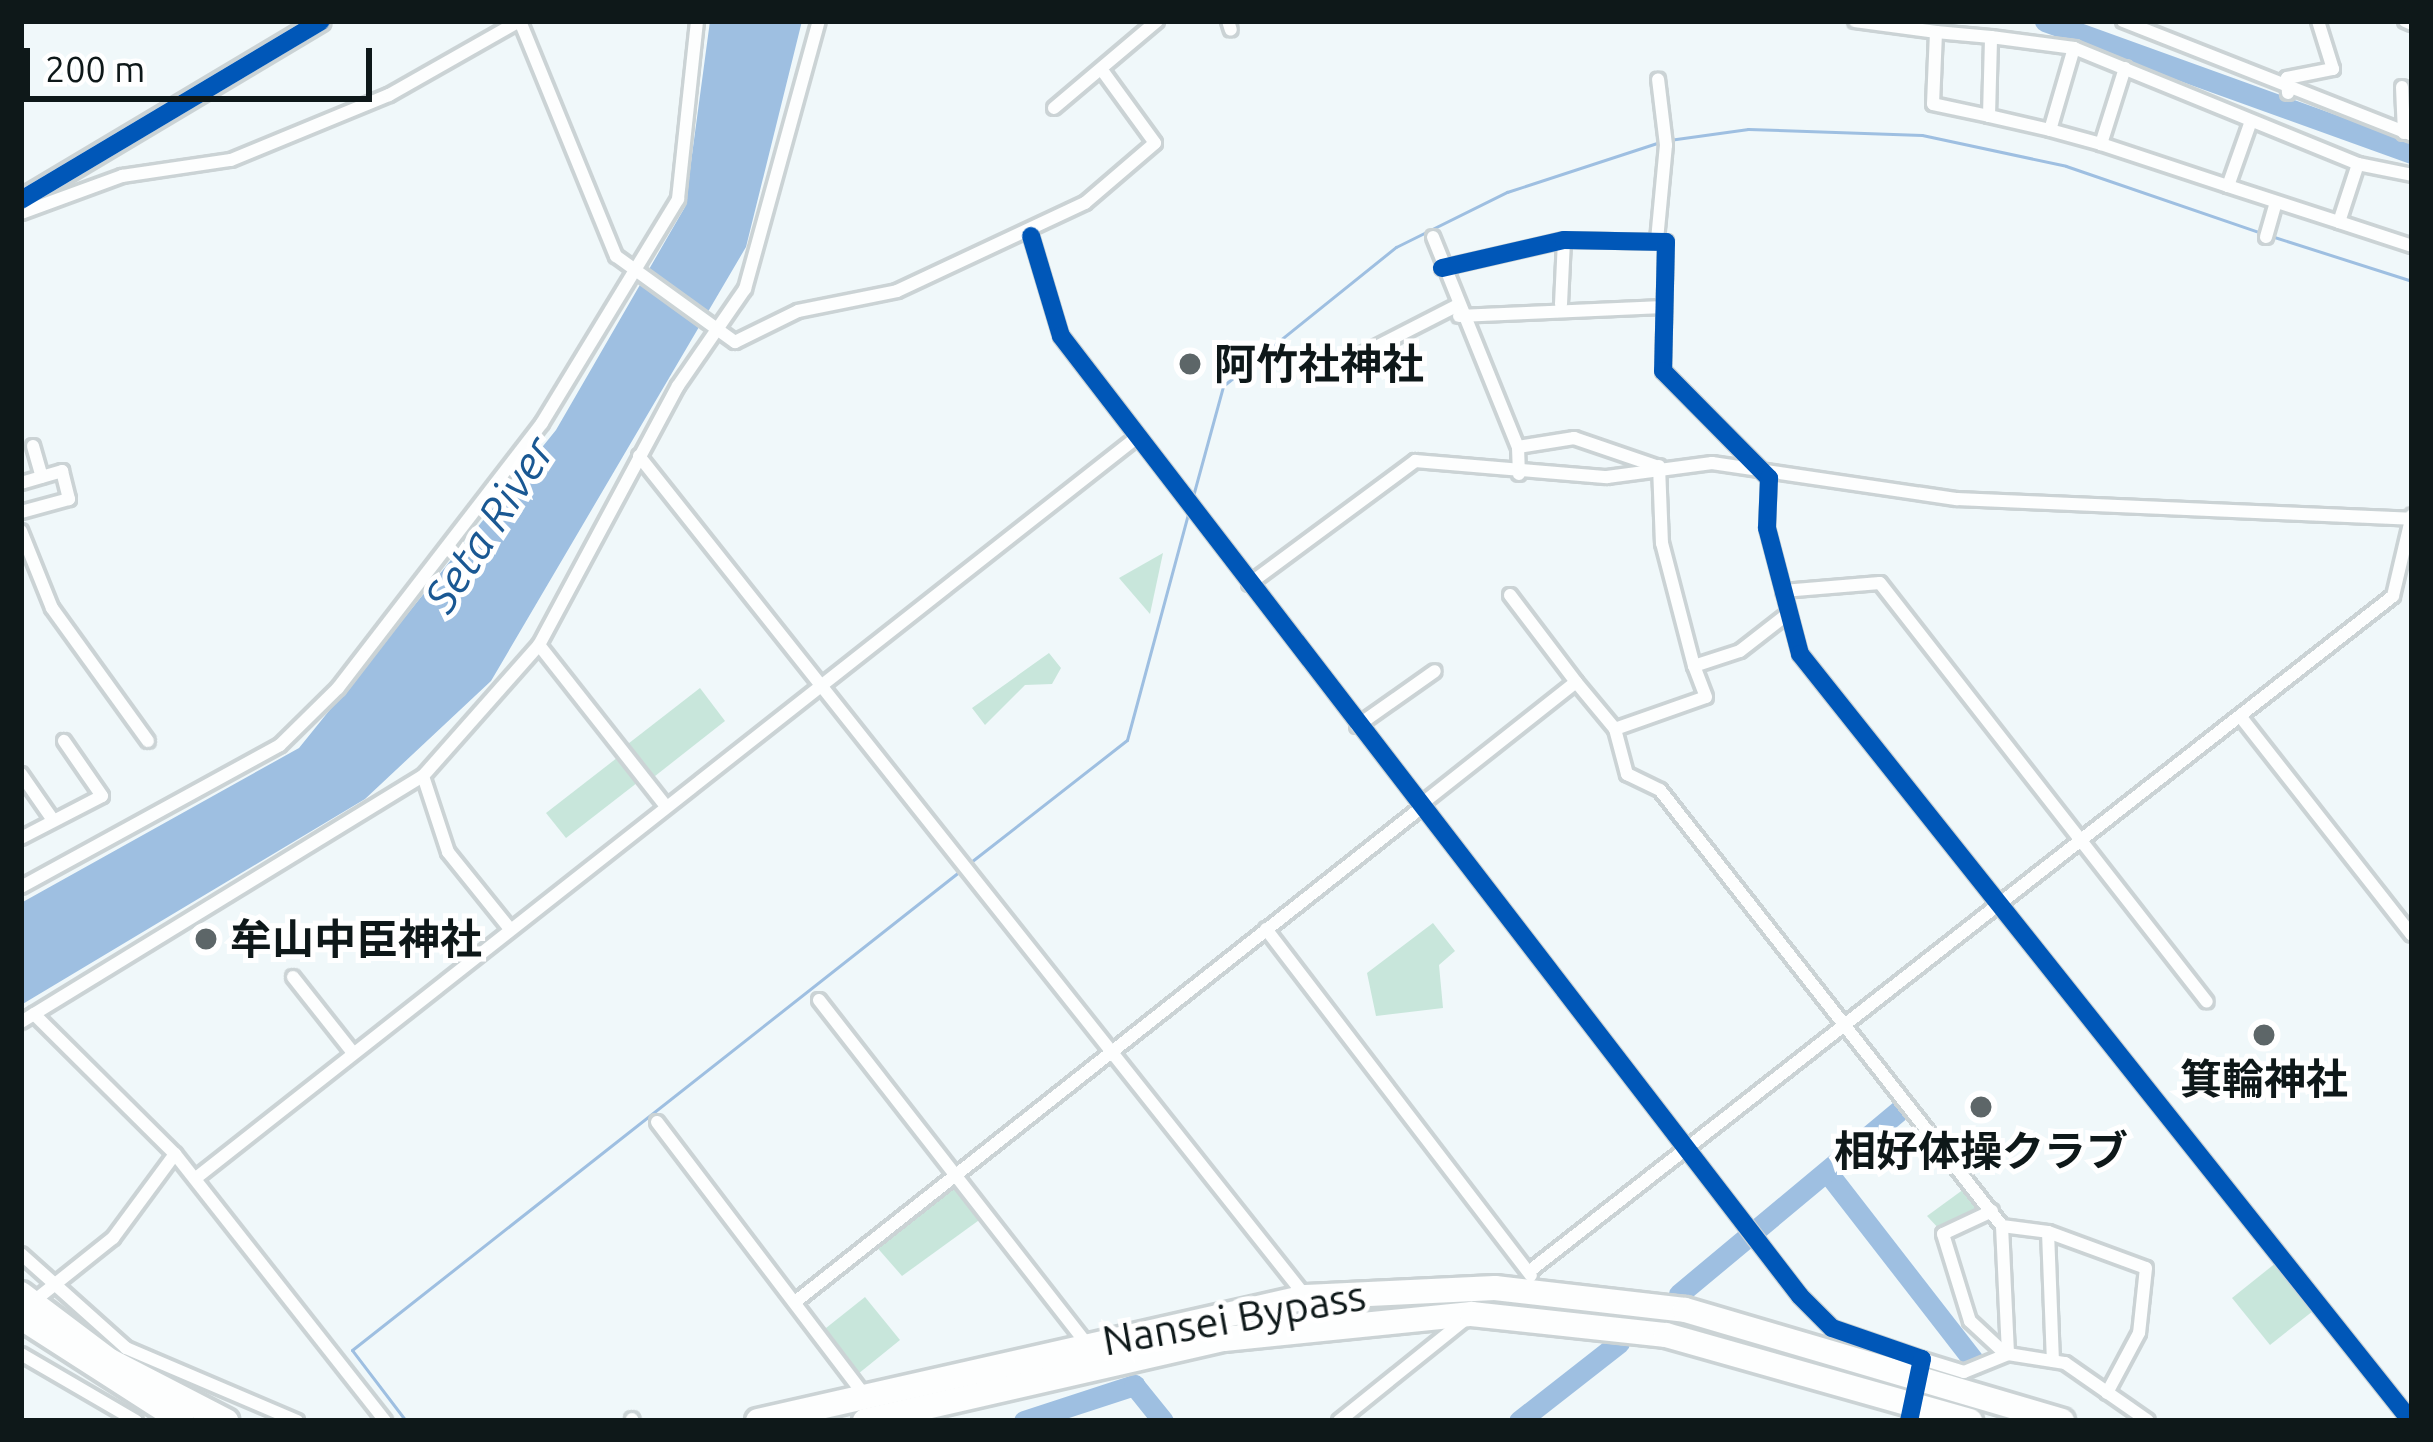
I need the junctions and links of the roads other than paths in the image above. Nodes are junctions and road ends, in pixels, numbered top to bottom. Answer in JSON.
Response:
{"nodes":[{"id":1,"x":321,"y":21,"type":"edge"},
{"id":2,"x":519,"y":21,"type":"edge"},
{"id":3,"x":697,"y":21,"type":"edge"},
{"id":4,"x":819,"y":21,"type":"edge"},
{"id":5,"x":1157,"y":21,"type":"edge"},
{"id":6,"x":1856,"y":21,"type":"edge"},
{"id":7,"x":2123,"y":21,"type":"edge"},
{"id":8,"x":2318,"y":21,"type":"edge"},
{"id":9,"x":1936,"y":32,"type":"junction"},
{"id":10,"x":1991,"y":37,"type":"junction"},
{"id":11,"x":2074,"y":48,"type":"junction"},
{"id":12,"x":2125,"y":68,"type":"junction"},
{"id":13,"x":1102,"y":70,"type":"junction"},
{"id":14,"x":1658,"y":79,"type":"dead end"},
{"id":15,"x":2402,"y":87,"type":"dead end"},
{"id":16,"x":2288,"y":93,"type":"junction"},
{"id":17,"x":1054,"y":108,"type":"dead end"},
{"id":18,"x":1989,"y":116,"type":"junction"},
{"id":19,"x":2251,"y":121,"type":"junction"},
{"id":20,"x":2050,"y":130,"type":"junction"},
{"id":21,"x":2408,"y":134,"type":"edge"},
{"id":22,"x":2101,"y":144,"type":"junction"},
{"id":23,"x":2358,"y":164,"type":"junction"},
{"id":24,"x":2412,"y":175,"type":"edge"},
{"id":25,"x":2228,"y":185,"type":"junction"},
{"id":26,"x":21,"y":200,"type":"edge"},
{"id":27,"x":2276,"y":202,"type":"junction"},
{"id":28,"x":21,"y":213,"type":"edge"},
{"id":29,"x":2339,"y":222,"type":"junction"},
{"id":30,"x":2267,"y":233,"type":"dead end"},
{"id":31,"x":1031,"y":236,"type":"junction"},
{"id":32,"x":1433,"y":237,"type":"dead end"},
{"id":33,"x":1564,"y":240,"type":"junction"},
{"id":34,"x":1657,"y":240,"type":"junction"},
{"id":35,"x":2412,"y":246,"type":"edge"},
{"id":36,"x":1442,"y":268,"type":"junction"},
{"id":37,"x":632,"y":273,"type":"junction"},
{"id":38,"x":1561,"y":304,"type":"junction"},
{"id":39,"x":1663,"y":307,"type":"junction"},
{"id":40,"x":1457,"y":311,"type":"junction"},
{"id":41,"x":716,"y":334,"type":"junction"},
{"id":42,"x":1324,"y":373,"type":"dead end"},
{"id":43,"x":1136,"y":438,"type":"junction"},
{"id":44,"x":33,"y":446,"type":"dead end"},
{"id":45,"x":1518,"y":447,"type":"junction"},
{"id":46,"x":639,"y":456,"type":"junction"},
{"id":47,"x":1657,"y":466,"type":"junction"},
{"id":48,"x":1519,"y":474,"type":"junction"},
{"id":49,"x":42,"y":477,"type":"junction"},
{"id":50,"x":1769,"y":478,"type":"junction"},
{"id":51,"x":21,"y":483,"type":"edge"},
{"id":52,"x":21,"y":512,"type":"edge"},
{"id":53,"x":2412,"y":517,"type":"edge"},
{"id":54,"x":21,"y":531,"type":"edge"},
{"id":55,"x":2408,"y":553,"type":"edge"},
{"id":56,"x":1249,"y":584,"type":"junction"},
{"id":57,"x":1783,"y":591,"type":"junction"},
{"id":58,"x":1510,"y":595,"type":"dead end"},
{"id":59,"x":1785,"y":616,"type":"junction"},
{"id":60,"x":539,"y":645,"type":"junction"},
{"id":61,"x":1694,"y":666,"type":"junction"},
{"id":62,"x":1435,"y":671,"type":"dead end"},
{"id":63,"x":823,"y":681,"type":"junction"},
{"id":64,"x":1576,"y":682,"type":"junction"},
{"id":65,"x":2240,"y":716,"type":"junction"},
{"id":66,"x":1357,"y":726,"type":"junction"},
{"id":67,"x":1615,"y":729,"type":"junction"},
{"id":68,"x":64,"y":741,"type":"dead end"},
{"id":69,"x":148,"y":741,"type":"dead end"},
{"id":70,"x":21,"y":775,"type":"edge"},
{"id":71,"x":423,"y":776,"type":"junction"},
{"id":72,"x":665,"y":805,"type":"junction"},
{"id":73,"x":1421,"y":806,"type":"junction"},
{"id":74,"x":53,"y":820,"type":"junction"},
{"id":75,"x":21,"y":838,"type":"edge"},
{"id":76,"x":2080,"y":839,"type":"junction"},
{"id":77,"x":21,"y":886,"type":"edge"},
{"id":78,"x":1998,"y":904,"type":"junction"},
{"id":79,"x":509,"y":928,"type":"junction"},
{"id":80,"x":1266,"y":928,"type":"junction"},
{"id":81,"x":2412,"y":934,"type":"edge"},
{"id":82,"x":293,"y":977,"type":"dead end"},
{"id":83,"x":819,"y":1000,"type":"dead end"},
{"id":84,"x":2206,"y":1002,"type":"dead end"},
{"id":85,"x":34,"y":1014,"type":"junction"},
{"id":86,"x":21,"y":1022,"type":"edge"},
{"id":87,"x":1841,"y":1022,"type":"junction"},
{"id":88,"x":1112,"y":1051,"type":"junction"},
{"id":89,"x":353,"y":1053,"type":"junction"},
{"id":90,"x":657,"y":1122,"type":"dead end"},
{"id":91,"x":1688,"y":1142,"type":"junction"},
{"id":92,"x":175,"y":1154,"type":"junction"},
{"id":93,"x":196,"y":1178,"type":"junction"},
{"id":94,"x":954,"y":1178,"type":"junction"},
{"id":95,"x":1992,"y":1211,"type":"junction"},
{"id":96,"x":2002,"y":1226,"type":"junction"},
{"id":97,"x":2048,"y":1232,"type":"junction"},
{"id":98,"x":21,"y":1254,"type":"edge"},
{"id":99,"x":1532,"y":1279,"type":"junction"},
{"id":100,"x":51,"y":1287,"type":"junction"},
{"id":101,"x":30,"y":1295,"type":"edge"},
{"id":102,"x":1306,"y":1297,"type":"junction"},
{"id":103,"x":795,"y":1303,"type":"junction"},
{"id":104,"x":1472,"y":1314,"type":"junction"},
{"id":105,"x":21,"y":1316,"type":"edge"},
{"id":106,"x":1087,"y":1344,"type":"junction"},
{"id":107,"x":2004,"y":1351,"type":"junction"},
{"id":108,"x":21,"y":1354,"type":"edge"},
{"id":109,"x":2053,"y":1361,"type":"junction"},
{"id":110,"x":1920,"y":1368,"type":"junction"},
{"id":111,"x":2107,"y":1393,"type":"junction"},
{"id":112,"x":1910,"y":1412,"type":"edge"},
{"id":113,"x":873,"y":1414,"type":"edge"},
{"id":114,"x":136,"y":1421,"type":"edge"},
{"id":115,"x":182,"y":1421,"type":"edge"},
{"id":116,"x":226,"y":1421,"type":"edge"},
{"id":117,"x":297,"y":1421,"type":"edge"},
{"id":118,"x":386,"y":1421,"type":"edge"},
{"id":119,"x":758,"y":1421,"type":"edge"},
{"id":120,"x":1339,"y":1421,"type":"edge"},
{"id":121,"x":1970,"y":1421,"type":"edge"},
{"id":122,"x":2062,"y":1421,"type":"edge"},
{"id":123,"x":2148,"y":1421,"type":"edge"},
{"id":124,"x":2411,"y":1421,"type":"edge"}],
"edges":[{"from":1,"to":26,"type":"main road"},
{"from":2,"to":28,"type":"street"},
{"from":2,"to":37,"type":"street"},
{"from":3,"to":37,"type":"street"},
{"from":4,"to":41,"type":"street"},
{"from":5,"to":13,"type":"street"},
{"from":6,"to":9,"type":"street"},
{"from":7,"to":16,"type":"street"},
{"from":8,"to":16,"type":"street"},
{"from":9,"to":10,"type":"street"},
{"from":9,"to":18,"type":"street"},
{"from":10,"to":11,"type":"street"},
{"from":10,"to":18,"type":"street"},
{"from":11,"to":12,"type":"street"},
{"from":11,"to":20,"type":"street"},
{"from":12,"to":19,"type":"street"},
{"from":12,"to":22,"type":"street"},
{"from":13,"to":17,"type":"street"},
{"from":13,"to":31,"type":"street"},
{"from":14,"to":34,"type":"street"},
{"from":15,"to":21,"type":"street"},
{"from":16,"to":21,"type":"street"},
{"from":18,"to":20,"type":"street"},
{"from":19,"to":23,"type":"street"},
{"from":19,"to":25,"type":"street"},
{"from":20,"to":22,"type":"street"},
{"from":22,"to":25,"type":"street"},
{"from":23,"to":24,"type":"street"},
{"from":23,"to":29,"type":"street"},
{"from":25,"to":27,"type":"street"},
{"from":27,"to":29,"type":"street"},
{"from":27,"to":30,"type":"street"},
{"from":29,"to":35,"type":"street"},
{"from":31,"to":41,"type":"street"},
{"from":31,"to":43,"type":"street"},
{"from":32,"to":36,"type":"street"},
{"from":33,"to":34,"type":"street"},
{"from":33,"to":36,"type":"street"},
{"from":33,"to":38,"type":"street"},
{"from":34,"to":39,"type":"street"},
{"from":36,"to":40,"type":"street"},
{"from":37,"to":41,"type":"street"},
{"from":37,"to":77,"type":"street"},
{"from":38,"to":39,"type":"street"},
{"from":38,"to":40,"type":"street"},
{"from":39,"to":50,"type":"street"},
{"from":40,"to":42,"type":"street"},
{"from":40,"to":45,"type":"street"},
{"from":41,"to":46,"type":"street"},
{"from":43,"to":56,"type":"street"},
{"from":43,"to":63,"type":"street"},
{"from":44,"to":49,"type":"street"},
{"from":45,"to":47,"type":"street"},
{"from":45,"to":48,"type":"street"},
{"from":46,"to":60,"type":"street"},
{"from":46,"to":63,"type":"street"},
{"from":47,"to":48,"type":"street"},
{"from":47,"to":50,"type":"street"},
{"from":47,"to":61,"type":"street"},
{"from":48,"to":56,"type":"street"},
{"from":49,"to":51,"type":"street"},
{"from":49,"to":52,"type":"street"},
{"from":50,"to":53,"type":"street"},
{"from":50,"to":57,"type":"street"},
{"from":53,"to":55,"type":"street"},
{"from":54,"to":69,"type":"street"},
{"from":55,"to":65,"type":"street"},
{"from":56,"to":66,"type":"street"},
{"from":57,"to":59,"type":"street"},
{"from":57,"to":76,"type":"street"},
{"from":58,"to":64,"type":"street"},
{"from":59,"to":61,"type":"street"},
{"from":59,"to":78,"type":"street"},
{"from":60,"to":71,"type":"street"},
{"from":60,"to":72,"type":"street"},
{"from":61,"to":67,"type":"street"},
{"from":62,"to":66,"type":"street"},
{"from":63,"to":72,"type":"street"},
{"from":63,"to":88,"type":"street"},
{"from":64,"to":67,"type":"street"},
{"from":64,"to":73,"type":"street"},
{"from":65,"to":76,"type":"street"},
{"from":65,"to":81,"type":"street"},
{"from":66,"to":73,"type":"street"},
{"from":67,"to":87,"type":"street"},
{"from":68,"to":74,"type":"street"},
{"from":70,"to":74,"type":"street"},
{"from":71,"to":79,"type":"street"},
{"from":71,"to":85,"type":"street"},
{"from":72,"to":79,"type":"street"},
{"from":73,"to":80,"type":"street"},
{"from":73,"to":91,"type":"street"},
{"from":74,"to":75,"type":"street"},
{"from":76,"to":78,"type":"street"},
{"from":76,"to":84,"type":"street"},
{"from":78,"to":87,"type":"street"},
{"from":78,"to":124,"type":"street"},
{"from":79,"to":89,"type":"street"},
{"from":80,"to":88,"type":"street"},
{"from":80,"to":99,"type":"street"},
{"from":82,"to":89,"type":"street"},
{"from":83,"to":94,"type":"street"},
{"from":85,"to":86,"type":"street"},
{"from":85,"to":92,"type":"street"},
{"from":87,"to":91,"type":"street"},
{"from":87,"to":95,"type":"street"},
{"from":88,"to":94,"type":"street"},
{"from":88,"to":102,"type":"street"},
{"from":89,"to":93,"type":"street"},
{"from":90,"to":103,"type":"street"},
{"from":91,"to":99,"type":"street"},
{"from":91,"to":110,"type":"street"},
{"from":92,"to":93,"type":"street"},
{"from":92,"to":100,"type":"street"},
{"from":93,"to":118,"type":"street"},
{"from":94,"to":103,"type":"street"},
{"from":94,"to":106,"type":"street"},
{"from":95,"to":96,"type":"street"},
{"from":95,"to":107,"type":"street"},
{"from":96,"to":97,"type":"street"},
{"from":96,"to":107,"type":"street"},
{"from":97,"to":109,"type":"street"},
{"from":97,"to":111,"type":"street"},
{"from":98,"to":100,"type":"street"},
{"from":99,"to":102,"type":"highway","name":"Nansei Bypass"},
{"from":99,"to":110,"type":"highway","name":"Nansei Bypass"},
{"from":100,"to":101,"type":"street"},
{"from":100,"to":117,"type":"street"},
{"from":101,"to":116,"type":"highway"},
{"from":102,"to":106,"type":"highway","name":"Nansei Bypass"},
{"from":103,"to":113,"type":"street"},
{"from":104,"to":112,"type":"highway","name":"Nansei Bypass"},
{"from":104,"to":113,"type":"highway","name":"Nansei Bypass"},
{"from":104,"to":120,"type":"street"},
{"from":105,"to":115,"type":"highway"},
{"from":106,"to":113,"type":"highway","name":"Nansei Bypass"},
{"from":107,"to":109,"type":"street"},
{"from":107,"to":110,"type":"street"},
{"from":108,"to":114,"type":"street"},
{"from":109,"to":111,"type":"street"},
{"from":110,"to":112,"type":"street"},
{"from":110,"to":122,"type":"highway","name":"Nansei Bypass"},
{"from":111,"to":123,"type":"street"},
{"from":112,"to":121,"type":"highway","name":"Nansei Bypass"},
{"from":113,"to":119,"type":"highway","name":"Nansei Bypass"}]}
